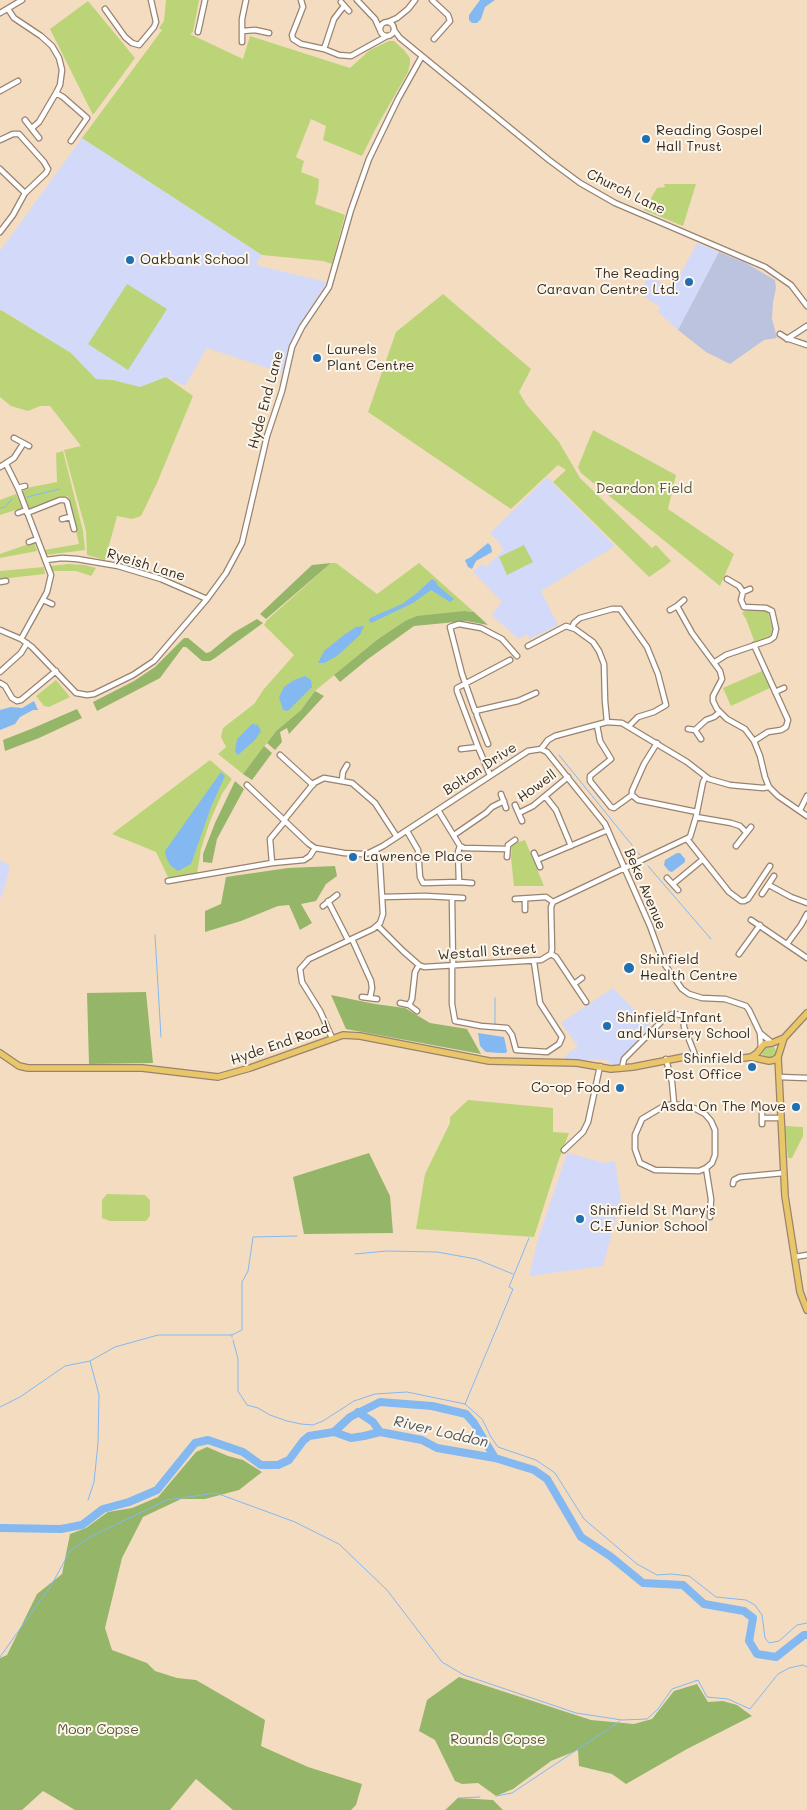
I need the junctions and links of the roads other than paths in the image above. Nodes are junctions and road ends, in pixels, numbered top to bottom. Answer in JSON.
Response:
{"nodes":[{"id":1,"x":22,"y":0,"type":"edge"},
{"id":2,"x":151,"y":0,"type":"edge"},
{"id":3,"x":204,"y":0,"type":"edge"},
{"id":4,"x":246,"y":0,"type":"edge"},
{"id":5,"x":301,"y":0,"type":"edge"},
{"id":6,"x":357,"y":0,"type":"edge"},
{"id":7,"x":415,"y":0,"type":"edge"},
{"id":8,"x":432,"y":0,"type":"edge"},
{"id":9,"x":105,"y":8,"type":"dead end"},
{"id":10,"x":8,"y":9,"type":"junction"},
{"id":11,"x":349,"y":10,"type":"dead end"},
{"id":12,"x":0,"y":13,"type":"edge"},
{"id":13,"x":397,"y":18,"type":"junction"},
{"id":14,"x":376,"y":19,"type":"junction"},
{"id":15,"x":386,"y":23,"type":"junction"},
{"id":16,"x":192,"y":25,"type":"dead end"},
{"id":17,"x":394,"y":28,"type":"junction"},
{"id":18,"x":434,"y":28,"type":"dead end"},
{"id":19,"x":242,"y":31,"type":"junction"},
{"id":20,"x":381,"y":31,"type":"junction"},
{"id":21,"x":269,"y":33,"type":"dead end"},
{"id":22,"x":440,"y":33,"type":"junction"},
{"id":23,"x":389,"y":36,"type":"junction"},
{"id":24,"x":400,"y":38,"type":"junction"},
{"id":25,"x":434,"y":39,"type":"dead end"},
{"id":26,"x":379,"y":40,"type":"junction"},
{"id":27,"x":242,"y":42,"type":"dead end"},
{"id":28,"x":324,"y":50,"type":"junction"},
{"id":29,"x":422,"y":56,"type":"junction"},
{"id":30,"x":6,"y":80,"type":"dead end"},
{"id":31,"x":18,"y":81,"type":"dead end"},
{"id":32,"x":9,"y":87,"type":"junction"},
{"id":33,"x":0,"y":91,"type":"edge"},
{"id":34,"x":56,"y":93,"type":"junction"},
{"id":35,"x":25,"y":120,"type":"dead end"},
{"id":36,"x":32,"y":128,"type":"junction"},
{"id":37,"x":39,"y":138,"type":"dead end"},
{"id":38,"x":0,"y":140,"type":"edge"},
{"id":39,"x":71,"y":141,"type":"dead end"},
{"id":40,"x":0,"y":169,"type":"edge"},
{"id":41,"x":25,"y":194,"type":"junction"},
{"id":42,"x":0,"y":232,"type":"edge"},
{"id":43,"x":807,"y":306,"type":"edge"},
{"id":44,"x":807,"y":326,"type":"edge"},
{"id":45,"x":780,"y":334,"type":"dead end"},
{"id":46,"x":787,"y":339,"type":"junction"},
{"id":47,"x":807,"y":345,"type":"edge"},
{"id":48,"x":14,"y":438,"type":"dead end"},
{"id":49,"x":6,"y":464,"type":"junction"},
{"id":50,"x":0,"y":467,"type":"edge"},
{"id":51,"x":25,"y":486,"type":"dead end"},
{"id":52,"x":18,"y":488,"type":"junction"},
{"id":53,"x":26,"y":511,"type":"junction"},
{"id":54,"x":18,"y":513,"type":"dead end"},
{"id":55,"x":70,"y":517,"type":"junction"},
{"id":56,"x":62,"y":519,"type":"dead end"},
{"id":57,"x":74,"y":529,"type":"dead end"},
{"id":58,"x":37,"y":539,"type":"junction"},
{"id":59,"x":29,"y":542,"type":"dead end"},
{"id":60,"x":46,"y":560,"type":"junction"},
{"id":61,"x":727,"y":579,"type":"dead end"},
{"id":62,"x":6,"y":581,"type":"dead end"},
{"id":63,"x":0,"y":582,"type":"edge"},
{"id":64,"x":750,"y":589,"type":"dead end"},
{"id":65,"x":743,"y":592,"type":"junction"},
{"id":66,"x":207,"y":599,"type":"junction"},
{"id":67,"x":43,"y":600,"type":"junction"},
{"id":68,"x":684,"y":600,"type":"dead end"},
{"id":69,"x":52,"y":604,"type":"dead end"},
{"id":70,"x":677,"y":606,"type":"junction"},
{"id":71,"x":670,"y":610,"type":"dead end"},
{"id":72,"x":572,"y":628,"type":"junction"},
{"id":73,"x":0,"y":630,"type":"edge"},
{"id":74,"x":20,"y":639,"type":"junction"},
{"id":75,"x":27,"y":643,"type":"junction"},
{"id":76,"x":754,"y":645,"type":"junction"},
{"id":77,"x":528,"y":646,"type":"dead end"},
{"id":78,"x":517,"y":656,"type":"dead end"},
{"id":79,"x":510,"y":660,"type":"dead end"},
{"id":80,"x":715,"y":662,"type":"junction"},
{"id":81,"x":56,"y":671,"type":"junction"},
{"id":82,"x":0,"y":672,"type":"edge"},
{"id":83,"x":0,"y":683,"type":"edge"},
{"id":84,"x":464,"y":683,"type":"junction"},
{"id":85,"x":784,"y":688,"type":"dead end"},
{"id":86,"x":775,"y":692,"type":"junction"},
{"id":87,"x":536,"y":694,"type":"dead end"},
{"id":88,"x":476,"y":711,"type":"junction"},
{"id":89,"x":720,"y":712,"type":"junction"},
{"id":90,"x":608,"y":722,"type":"junction"},
{"id":91,"x":596,"y":725,"type":"junction"},
{"id":92,"x":629,"y":726,"type":"junction"},
{"id":93,"x":688,"y":728,"type":"dead end"},
{"id":94,"x":695,"y":730,"type":"junction"},
{"id":95,"x":701,"y":739,"type":"dead end"},
{"id":96,"x":754,"y":741,"type":"junction"},
{"id":97,"x":657,"y":743,"type":"junction"},
{"id":98,"x":488,"y":744,"type":"dead end"},
{"id":99,"x":478,"y":747,"type":"junction"},
{"id":100,"x":461,"y":749,"type":"dead end"},
{"id":101,"x":541,"y":749,"type":"junction"},
{"id":102,"x":280,"y":755,"type":"dead end"},
{"id":103,"x":287,"y":761,"type":"junction"},
{"id":104,"x":348,"y":765,"type":"dead end"},
{"id":105,"x":281,"y":767,"type":"dead end"},
{"id":106,"x":490,"y":775,"type":"junction"},
{"id":107,"x":568,"y":777,"type":"junction"},
{"id":108,"x":706,"y":777,"type":"junction"},
{"id":109,"x":342,"y":780,"type":"junction"},
{"id":110,"x":247,"y":785,"type":"dead end"},
{"id":111,"x":313,"y":785,"type":"junction"},
{"id":112,"x":769,"y":787,"type":"junction"},
{"id":113,"x":500,"y":794,"type":"dead end"},
{"id":114,"x":632,"y":795,"type":"junction"},
{"id":115,"x":545,"y":796,"type":"junction"},
{"id":116,"x":807,"y":796,"type":"edge"},
{"id":117,"x":504,"y":801,"type":"junction"},
{"id":118,"x":515,"y":805,"type":"dead end"},
{"id":119,"x":506,"y":808,"type":"dead end"},
{"id":120,"x":438,"y":810,"type":"junction"},
{"id":121,"x":800,"y":810,"type":"junction"},
{"id":122,"x":518,"y":813,"type":"junction"},
{"id":123,"x":697,"y":814,"type":"junction"},
{"id":124,"x":807,"y":816,"type":"edge"},
{"id":125,"x":284,"y":820,"type":"junction"},
{"id":126,"x":522,"y":821,"type":"dead end"},
{"id":127,"x":751,"y":827,"type":"dead end"},
{"id":128,"x":608,"y":830,"type":"junction"},
{"id":129,"x":407,"y":831,"type":"junction"},
{"id":130,"x":746,"y":832,"type":"junction"},
{"id":131,"x":454,"y":835,"type":"junction"},
{"id":132,"x":397,"y":837,"type":"junction"},
{"id":133,"x":687,"y":839,"type":"junction"},
{"id":134,"x":515,"y":840,"type":"dead end"},
{"id":135,"x":460,"y":846,"type":"junction"},
{"id":136,"x":571,"y":846,"type":"junction"},
{"id":137,"x":736,"y":846,"type":"dead end"},
{"id":138,"x":315,"y":848,"type":"junction"},
{"id":139,"x":507,"y":849,"type":"junction"},
{"id":140,"x":376,"y":850,"type":"junction"},
{"id":141,"x":534,"y":853,"type":"dead end"},
{"id":142,"x":507,"y":857,"type":"dead end"},
{"id":143,"x":537,"y":860,"type":"junction"},
{"id":144,"x":702,"y":860,"type":"junction"},
{"id":145,"x":272,"y":863,"type":"junction"},
{"id":146,"x":770,"y":866,"type":"dead end"},
{"id":147,"x":540,"y":867,"type":"dead end"},
{"id":148,"x":624,"y":868,"type":"junction"},
{"id":149,"x":756,"y":873,"type":"dead end"},
{"id":150,"x":774,"y":876,"type":"dead end"},
{"id":151,"x":762,"y":877,"type":"junction"},
{"id":152,"x":667,"y":878,"type":"dead end"},
{"id":153,"x":168,"y":881,"type":"dead end"},
{"id":154,"x":459,"y":882,"type":"junction"},
{"id":155,"x":472,"y":882,"type":"dead end"},
{"id":156,"x":673,"y":884,"type":"junction"},
{"id":157,"x":769,"y":885,"type":"junction"},
{"id":158,"x":678,"y":890,"type":"dead end"},
{"id":159,"x":762,"y":894,"type":"dead end"},
{"id":160,"x":337,"y":895,"type":"dead end"},
{"id":161,"x":382,"y":897,"type":"junction"},
{"id":162,"x":452,"y":898,"type":"junction"},
{"id":163,"x":463,"y":898,"type":"dead end"},
{"id":164,"x":515,"y":899,"type":"dead end"},
{"id":165,"x":525,"y":899,"type":"junction"},
{"id":166,"x":328,"y":901,"type":"junction"},
{"id":167,"x":553,"y":902,"type":"junction"},
{"id":168,"x":807,"y":903,"type":"edge"},
{"id":169,"x":322,"y":906,"type":"dead end"},
{"id":170,"x":525,"y":910,"type":"dead end"},
{"id":171,"x":807,"y":916,"type":"edge"},
{"id":172,"x":751,"y":920,"type":"dead end"},
{"id":173,"x":760,"y":925,"type":"junction"},
{"id":174,"x":378,"y":926,"type":"junction"},
{"id":175,"x":350,"y":939,"type":"junction"},
{"id":176,"x":787,"y":944,"type":"junction"},
{"id":177,"x":551,"y":954,"type":"junction"},
{"id":178,"x":739,"y":954,"type":"dead end"},
{"id":179,"x":807,"y":958,"type":"edge"},
{"id":180,"x":534,"y":962,"type":"junction"},
{"id":181,"x":419,"y":965,"type":"junction"},
{"id":182,"x":452,"y":966,"type":"junction"},
{"id":183,"x":582,"y":978,"type":"dead end"},
{"id":184,"x":574,"y":984,"type":"junction"},
{"id":185,"x":362,"y":997,"type":"dead end"},
{"id":186,"x":370,"y":998,"type":"junction"},
{"id":187,"x":377,"y":999,"type":"dead end"},
{"id":188,"x":586,"y":1002,"type":"dead end"},
{"id":189,"x":400,"y":1003,"type":"dead end"},
{"id":190,"x":409,"y":1005,"type":"junction"},
{"id":191,"x":417,"y":1012,"type":"dead end"},
{"id":192,"x":807,"y":1013,"type":"edge"},
{"id":193,"x":760,"y":1033,"type":"junction"},
{"id":194,"x":332,"y":1038,"type":"junction"},
{"id":195,"x":784,"y":1038,"type":"junction"},
{"id":196,"x":772,"y":1043,"type":"junction"},
{"id":197,"x":761,"y":1048,"type":"junction"},
{"id":198,"x":0,"y":1053,"type":"edge"},
{"id":199,"x":778,"y":1054,"type":"junction"},
{"id":200,"x":695,"y":1057,"type":"junction"},
{"id":201,"x":751,"y":1057,"type":"junction"},
{"id":202,"x":666,"y":1059,"type":"junction"},
{"id":203,"x":766,"y":1060,"type":"junction"},
{"id":204,"x":600,"y":1066,"type":"junction"},
{"id":205,"x":622,"y":1068,"type":"junction"},
{"id":206,"x":779,"y":1078,"type":"junction"},
{"id":207,"x":807,"y":1078,"type":"edge"},
{"id":208,"x":674,"y":1104,"type":"junction"},
{"id":209,"x":762,"y":1108,"type":"dead end"},
{"id":210,"x":780,"y":1118,"type":"junction"},
{"id":211,"x":564,"y":1150,"type":"dead end"},
{"id":212,"x":706,"y":1168,"type":"junction"},
{"id":213,"x":783,"y":1173,"type":"junction"},
{"id":214,"x":733,"y":1184,"type":"dead end"},
{"id":215,"x":710,"y":1217,"type":"dead end"},
{"id":216,"x":807,"y":1255,"type":"edge"},
{"id":217,"x":795,"y":1256,"type":"junction"},
{"id":218,"x":804,"y":1292,"type":"edge"},
{"id":219,"x":807,"y":1308,"type":"edge"}],
"edges":[{"from":1,"to":10,"type":"street"},
{"from":2,"to":9,"type":"street"},
{"from":3,"to":16,"type":"street"},
{"from":4,"to":19,"type":"street"},
{"from":5,"to":28,"type":"street"},
{"from":6,"to":14,"type":"street"},
{"from":7,"to":13,"type":"street"},
{"from":8,"to":22,"type":"street"},
{"from":10,"to":12,"type":"street"},
{"from":10,"to":34,"type":"street"},
{"from":11,"to":28,"type":"street"},
{"from":13,"to":15,"type":"street"},
{"from":13,"to":17,"type":"street"},
{"from":14,"to":15,"type":"street"},
{"from":14,"to":20,"type":"street"},
{"from":15,"to":17,"type":"street","name":"Church Lane"},
{"from":15,"to":20,"type":"street"},
{"from":17,"to":23,"type":"street"},
{"from":17,"to":24,"type":"street","name":"Church Lane"},
{"from":18,"to":22,"type":"street"},
{"from":19,"to":21,"type":"street"},
{"from":19,"to":27,"type":"street"},
{"from":20,"to":23,"type":"street","name":"Church Lane"},
{"from":20,"to":26,"type":"street"},
{"from":22,"to":25,"type":"street"},
{"from":23,"to":24,"type":"street","name":"Church Lane"},
{"from":23,"to":26,"type":"street"},
{"from":24,"to":29,"type":"street","name":"Church Lane"},
{"from":26,"to":28,"type":"street"},
{"from":29,"to":43,"type":"street","name":"Church Lane"},
{"from":29,"to":66,"type":"street","name":"Hyde End Lane"},
{"from":30,"to":32,"type":"street"},
{"from":31,"to":32,"type":"street"},
{"from":32,"to":33,"type":"street"},
{"from":34,"to":36,"type":"street"},
{"from":34,"to":39,"type":"street"},
{"from":35,"to":36,"type":"street"},
{"from":36,"to":37,"type":"street"},
{"from":38,"to":41,"type":"street"},
{"from":40,"to":41,"type":"street"},
{"from":41,"to":42,"type":"street"},
{"from":44,"to":46,"type":"street"},
{"from":45,"to":46,"type":"street"},
{"from":46,"to":47,"type":"street"},
{"from":48,"to":49,"type":"street"},
{"from":49,"to":50,"type":"street"},
{"from":49,"to":52,"type":"street"},
{"from":51,"to":52,"type":"street"},
{"from":52,"to":53,"type":"street"},
{"from":53,"to":54,"type":"street"},
{"from":53,"to":55,"type":"street"},
{"from":53,"to":58,"type":"street"},
{"from":55,"to":56,"type":"street"},
{"from":55,"to":57,"type":"street"},
{"from":58,"to":59,"type":"street"},
{"from":58,"to":60,"type":"street"},
{"from":60,"to":66,"type":"street","name":"Ryeish Lane"},
{"from":60,"to":67,"type":"street"},
{"from":61,"to":65,"type":"street"},
{"from":62,"to":63,"type":"street"},
{"from":64,"to":65,"type":"street"},
{"from":65,"to":76,"type":"street"},
{"from":66,"to":81,"type":"street","name":"Hyde End Lane"},
{"from":67,"to":69,"type":"street"},
{"from":67,"to":74,"type":"street"},
{"from":68,"to":70,"type":"street"},
{"from":70,"to":71,"type":"street"},
{"from":70,"to":80,"type":"street"},
{"from":72,"to":77,"type":"street"},
{"from":72,"to":90,"type":"street"},
{"from":72,"to":92,"type":"street"},
{"from":73,"to":74,"type":"street"},
{"from":74,"to":75,"type":"street"},
{"from":75,"to":81,"type":"street"},
{"from":75,"to":82,"type":"street"},
{"from":76,"to":80,"type":"street"},
{"from":76,"to":86,"type":"street"},
{"from":78,"to":84,"type":"street"},
{"from":79,"to":84,"type":"street"},
{"from":80,"to":89,"type":"street"},
{"from":81,"to":83,"type":"street"},
{"from":84,"to":88,"type":"street"},
{"from":84,"to":99,"type":"street"},
{"from":85,"to":86,"type":"street"},
{"from":86,"to":96,"type":"street"},
{"from":87,"to":88,"type":"street"},
{"from":88,"to":98,"type":"street"},
{"from":89,"to":94,"type":"street"},
{"from":89,"to":96,"type":"street"},
{"from":90,"to":91,"type":"street","name":"Bolton Drive"},
{"from":90,"to":92,"type":"street","name":"Bolton Drive"},
{"from":91,"to":101,"type":"street","name":"Bolton Drive"},
{"from":91,"to":114,"type":"street"},
{"from":92,"to":97,"type":"street","name":"Bolton Drive"},
{"from":93,"to":94,"type":"street"},
{"from":94,"to":95,"type":"street"},
{"from":96,"to":112,"type":"street"},
{"from":97,"to":108,"type":"street","name":"Bolton Drive"},
{"from":97,"to":114,"type":"street"},
{"from":99,"to":100,"type":"street"},
{"from":99,"to":106,"type":"street"},
{"from":101,"to":106,"type":"street","name":"Bolton Drive"},
{"from":101,"to":107,"type":"street","name":"Beke Avenue"},
{"from":102,"to":103,"type":"street"},
{"from":103,"to":105,"type":"street"},
{"from":103,"to":111,"type":"street"},
{"from":104,"to":109,"type":"street"},
{"from":106,"to":120,"type":"street","name":"Bolton Drive"},
{"from":107,"to":115,"type":"street","name":"Howell"},
{"from":107,"to":128,"type":"street","name":"Beke Avenue"},
{"from":108,"to":112,"type":"street","name":"Bolton Drive"},
{"from":108,"to":123,"type":"street"},
{"from":109,"to":111,"type":"street"},
{"from":109,"to":132,"type":"street"},
{"from":110,"to":125,"type":"street"},
{"from":111,"to":125,"type":"street"},
{"from":112,"to":121,"type":"street"},
{"from":113,"to":117,"type":"street"},
{"from":114,"to":123,"type":"street"},
{"from":115,"to":122,"type":"street","name":"Howell"},
{"from":115,"to":136,"type":"street"},
{"from":116,"to":121,"type":"street"},
{"from":117,"to":119,"type":"street"},
{"from":117,"to":131,"type":"street"},
{"from":118,"to":122,"type":"street","name":"Howell"},
{"from":120,"to":129,"type":"street","name":"Bolton Drive"},
{"from":120,"to":131,"type":"street"},
{"from":121,"to":124,"type":"street"},
{"from":122,"to":126,"type":"street","name":"Howell"},
{"from":123,"to":130,"type":"street"},
{"from":123,"to":133,"type":"street"},
{"from":125,"to":138,"type":"street"},
{"from":125,"to":145,"type":"street"},
{"from":127,"to":130,"type":"street"},
{"from":128,"to":136,"type":"street"},
{"from":128,"to":148,"type":"street","name":"Beke Avenue"},
{"from":129,"to":132,"type":"street","name":"Bolton Drive"},
{"from":129,"to":154,"type":"street"},
{"from":130,"to":137,"type":"street"},
{"from":131,"to":135,"type":"street"},
{"from":132,"to":140,"type":"street","name":"Bolton Drive"},
{"from":133,"to":144,"type":"street"},
{"from":133,"to":148,"type":"street"},
{"from":134,"to":139,"type":"street"},
{"from":135,"to":139,"type":"street"},
{"from":135,"to":154,"type":"street"},
{"from":136,"to":143,"type":"street"},
{"from":138,"to":140,"type":"street","name":"Bolton Drive"},
{"from":138,"to":145,"type":"street"},
{"from":139,"to":142,"type":"street"},
{"from":140,"to":161,"type":"street"},
{"from":141,"to":143,"type":"street"},
{"from":143,"to":147,"type":"street"},
{"from":144,"to":151,"type":"street"},
{"from":144,"to":156,"type":"street"},
{"from":145,"to":153,"type":"street"},
{"from":146,"to":151,"type":"street"},
{"from":148,"to":167,"type":"street"},
{"from":148,"to":193,"type":"street","name":"Beke Avenue"},
{"from":149,"to":151,"type":"street"},
{"from":150,"to":157,"type":"street"},
{"from":152,"to":156,"type":"street"},
{"from":154,"to":155,"type":"street"},
{"from":156,"to":158,"type":"street"},
{"from":157,"to":159,"type":"street"},
{"from":157,"to":168,"type":"street"},
{"from":160,"to":166,"type":"street"},
{"from":161,"to":162,"type":"street"},
{"from":161,"to":174,"type":"street"},
{"from":162,"to":163,"type":"street"},
{"from":162,"to":182,"type":"street"},
{"from":164,"to":165,"type":"street"},
{"from":165,"to":167,"type":"street"},
{"from":165,"to":170,"type":"street"},
{"from":166,"to":169,"type":"street"},
{"from":166,"to":175,"type":"street"},
{"from":167,"to":177,"type":"street","name":"Westall Street"},
{"from":171,"to":176,"type":"street"},
{"from":172,"to":173,"type":"street"},
{"from":173,"to":176,"type":"street"},
{"from":173,"to":178,"type":"street"},
{"from":174,"to":175,"type":"street"},
{"from":174,"to":181,"type":"street","name":"Westall Street"},
{"from":175,"to":186,"type":"street"},
{"from":175,"to":194,"type":"street"},
{"from":176,"to":179,"type":"street"},
{"from":177,"to":180,"type":"street","name":"Westall Street"},
{"from":177,"to":184,"type":"street","name":"Westall Street"},
{"from":180,"to":182,"type":"street","name":"Westall Street"},
{"from":180,"to":182,"type":"street"},
{"from":181,"to":182,"type":"street","name":"Westall Street"},
{"from":181,"to":190,"type":"street"},
{"from":183,"to":184,"type":"street"},
{"from":184,"to":188,"type":"street","name":"Westall Street"},
{"from":185,"to":186,"type":"street"},
{"from":186,"to":187,"type":"street"},
{"from":189,"to":190,"type":"street"},
{"from":190,"to":191,"type":"street"},
{"from":192,"to":195,"type":"main road"},
{"from":193,"to":196,"type":"street"},
{"from":193,"to":197,"type":"street"},
{"from":194,"to":198,"type":"main road","name":"Hyde End Road"},
{"from":194,"to":204,"type":"main road","name":"Hyde End Road"},
{"from":195,"to":196,"type":"main road"},
{"from":195,"to":199,"type":"main road"},
{"from":196,"to":197,"type":"main road"},
{"from":196,"to":199,"type":"main road"},
{"from":197,"to":201,"type":"main road"},
{"from":197,"to":203,"type":"main road"},
{"from":199,"to":203,"type":"main road"},
{"from":199,"to":206,"type":"main road"},
{"from":200,"to":201,"type":"main road","name":"Hyde End Road"},
{"from":200,"to":202,"type":"main road","name":"Hyde End Road"},
{"from":200,"to":205,"type":"street"},
{"from":201,"to":203,"type":"main road","name":"Hyde End Road"},
{"from":202,"to":205,"type":"main road","name":"Hyde End Road"},
{"from":202,"to":208,"type":"street"},
{"from":203,"to":206,"type":"main road"},
{"from":204,"to":205,"type":"main road","name":"Hyde End Road"},
{"from":204,"to":211,"type":"street"},
{"from":206,"to":207,"type":"street"},
{"from":206,"to":210,"type":"main road"},
{"from":208,"to":212,"type":"street"},
{"from":208,"to":212,"type":"street"},
{"from":209,"to":210,"type":"street"},
{"from":210,"to":213,"type":"main road"},
{"from":212,"to":215,"type":"street"},
{"from":213,"to":214,"type":"street"},
{"from":213,"to":217,"type":"main road"},
{"from":216,"to":217,"type":"street"},
{"from":217,"to":218,"type":"main road"},
{"from":218,"to":219,"type":"main road"}]}
